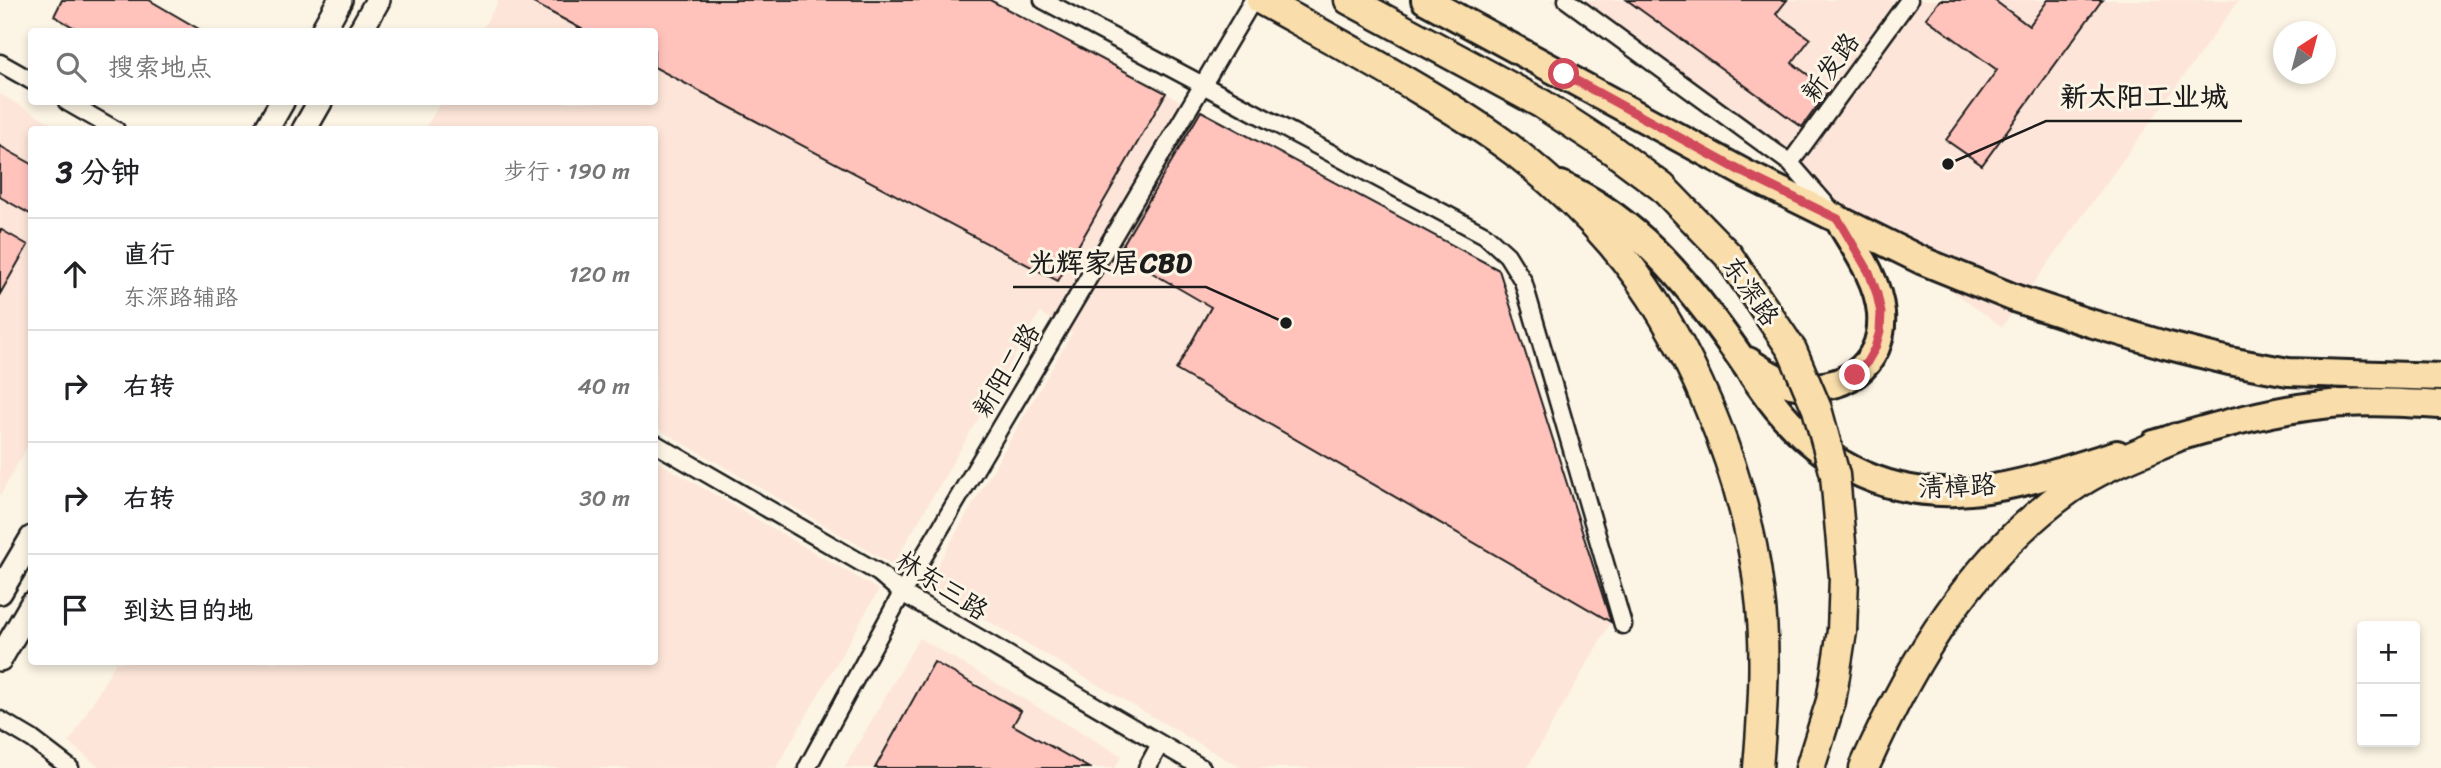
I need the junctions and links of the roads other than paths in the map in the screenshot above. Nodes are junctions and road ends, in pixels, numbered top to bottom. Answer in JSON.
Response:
{"nodes":[{"id":1,"x":340,"y":0,"type":"edge"},
{"id":2,"x":378,"y":0,"type":"edge"},
{"id":3,"x":1043,"y":0,"type":"edge"},
{"id":4,"x":1253,"y":0,"type":"edge"},
{"id":5,"x":1261,"y":0,"type":"edge"},
{"id":6,"x":1349,"y":0,"type":"edge"},
{"id":7,"x":1424,"y":0,"type":"edge"},
{"id":8,"x":1567,"y":0,"type":"edge"},
{"id":9,"x":1909,"y":0,"type":"edge"},
{"id":10,"x":324,"y":28,"type":"edge"},
{"id":11,"x":362,"y":28,"type":"edge"},
{"id":12,"x":0,"y":63,"type":"edge"},
{"id":13,"x":28,"y":79,"type":"edge"},
{"id":14,"x":1202,"y":84,"type":"junction"},
{"id":15,"x":72,"y":105,"type":"edge"},
{"id":16,"x":280,"y":105,"type":"edge"},
{"id":17,"x":318,"y":105,"type":"edge"},
{"id":18,"x":109,"y":126,"type":"edge"},
{"id":19,"x":268,"y":126,"type":"edge"},
{"id":20,"x":306,"y":126,"type":"edge"},
{"id":21,"x":1790,"y":163,"type":"junction"},
{"id":22,"x":1547,"y":178,"type":"junction"},
{"id":23,"x":1838,"y":219,"type":"junction"},
{"id":24,"x":1739,"y":356,"type":"junction"},
{"id":25,"x":2441,"y":377,"type":"edge"},
{"id":26,"x":2441,"y":405,"type":"edge"},
{"id":27,"x":2175,"y":438,"type":"junction"},
{"id":28,"x":658,"y":445,"type":"edge"},
{"id":29,"x":28,"y":545,"type":"edge"},
{"id":30,"x":0,"y":592,"type":"edge"},
{"id":31,"x":902,"y":593,"type":"junction"},
{"id":32,"x":28,"y":611,"type":"edge"},
{"id":33,"x":1623,"y":625,"type":"dead end"},
{"id":34,"x":0,"y":659,"type":"edge"},
{"id":35,"x":0,"y":720,"type":"edge"},
{"id":36,"x":1160,"y":744,"type":"junction"},
{"id":37,"x":70,"y":768,"type":"edge"},
{"id":38,"x":807,"y":768,"type":"edge"},
{"id":39,"x":1147,"y":768,"type":"edge"},
{"id":40,"x":1202,"y":768,"type":"edge"},
{"id":41,"x":1758,"y":768,"type":"edge"},
{"id":42,"x":1810,"y":768,"type":"edge"},
{"id":43,"x":1864,"y":768,"type":"edge"}],
"edges":[{"from":1,"to":10,"type":"main road"},
{"from":2,"to":11,"type":"main road"},
{"from":3,"to":14,"type":"street"},
{"from":4,"to":14,"type":"street","name":"新阳二路"},
{"from":5,"to":22,"type":"highway"},
{"from":6,"to":42,"type":"highway","name":"东深路","bridge":true},
{"from":7,"to":23,"type":"main road"},
{"from":8,"to":21,"type":"street"},
{"from":9,"to":21,"type":"street","name":"新发路"},
{"from":12,"to":13,"type":"street"},
{"from":14,"to":31,"type":"street","name":"新阳二路"},
{"from":14,"to":33,"type":"street"},
{"from":15,"to":18,"type":"street"},
{"from":16,"to":19,"type":"main road"},
{"from":17,"to":20,"type":"main road"},
{"from":21,"to":23,"type":"street"},
{"from":22,"to":24,"type":"main road","name":"清樟路"},
{"from":22,"to":41,"type":"highway"},
{"from":23,"to":24,"type":"main road"},
{"from":23,"to":25,"type":"main road"},
{"from":24,"to":27,"type":"main road","name":"清樟路"},
{"from":26,"to":27,"type":"main road","name":"清樟路"},
{"from":27,"to":43,"type":"highway"},
{"from":28,"to":31,"type":"street","name":"林东三路"},
{"from":29,"to":30,"type":"main road"},
{"from":31,"to":36,"type":"street","name":"林东三路"},
{"from":31,"to":38,"type":"street","name":"新阳二路"},
{"from":32,"to":34,"type":"main road"},
{"from":35,"to":37,"type":"street"},
{"from":36,"to":39,"type":"street"},
{"from":36,"to":40,"type":"street","name":"林东三路"}]}
